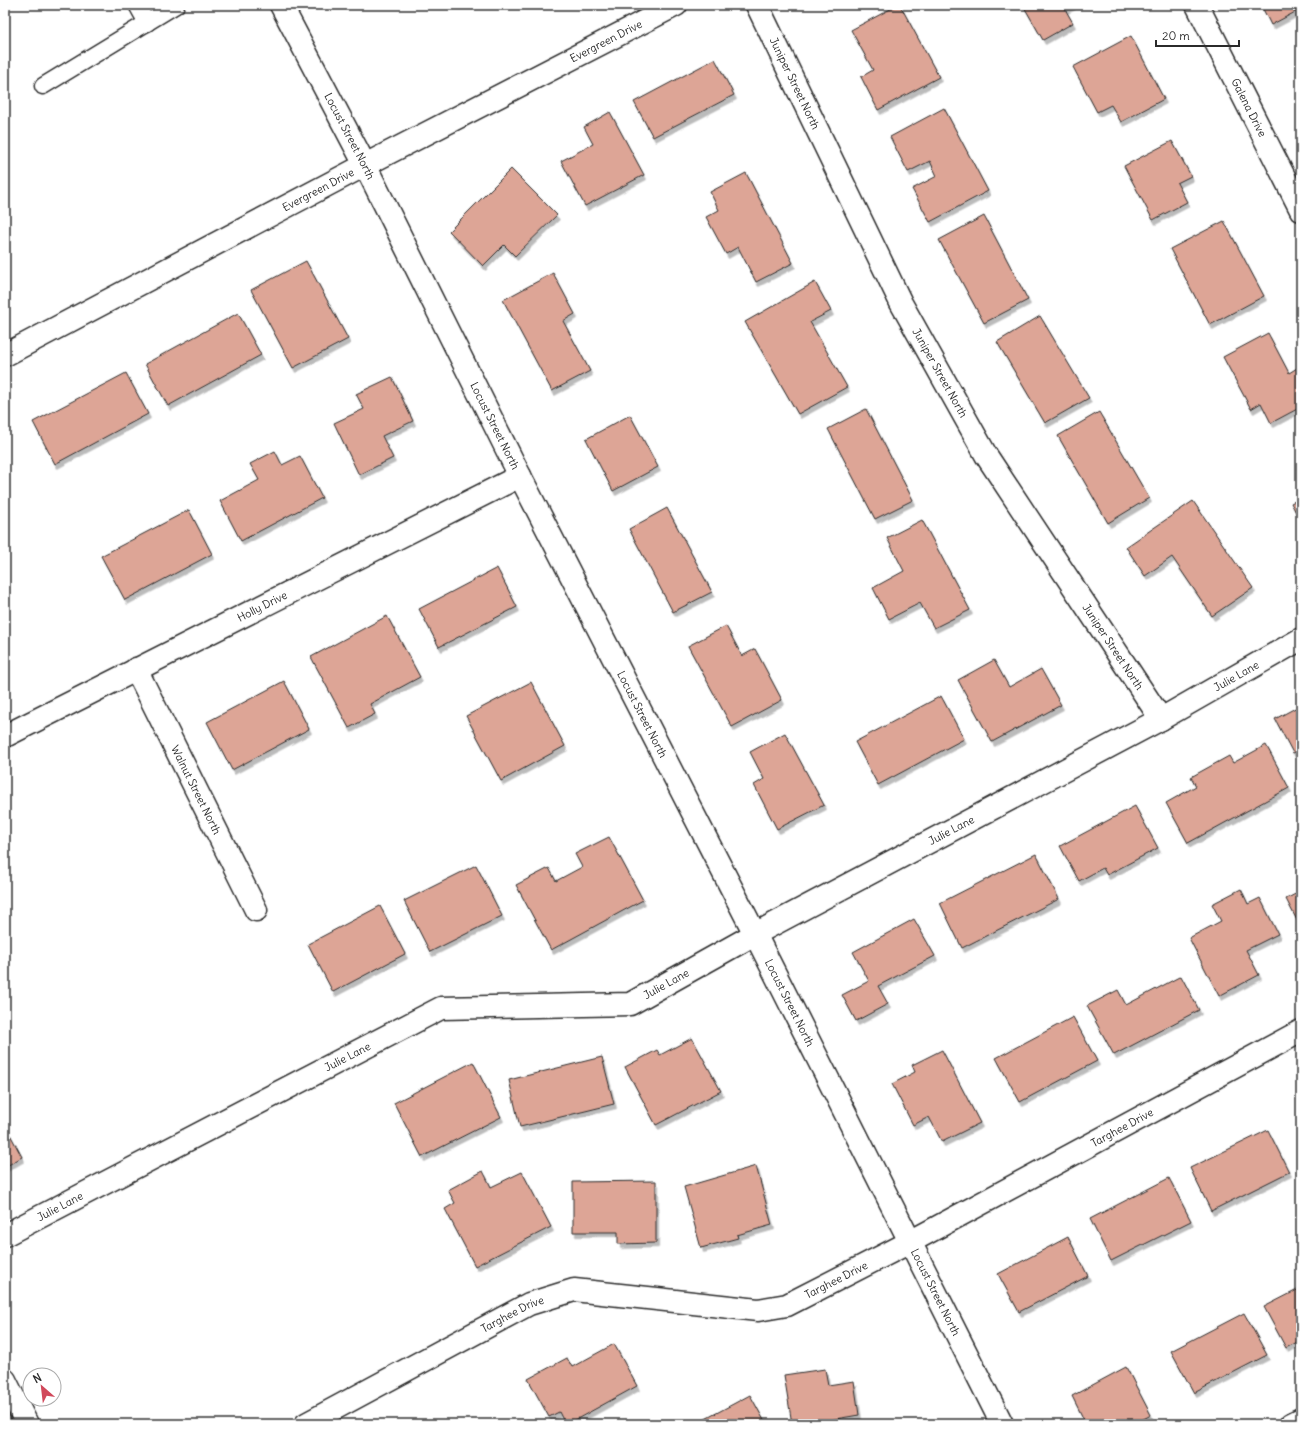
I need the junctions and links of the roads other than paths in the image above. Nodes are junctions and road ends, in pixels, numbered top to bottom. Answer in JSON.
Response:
{"nodes":[{"id":1,"x":137,"y":5,"type":"edge"},
{"id":2,"x":176,"y":5,"type":"edge"},
{"id":3,"x":281,"y":5,"type":"edge"},
{"id":4,"x":676,"y":5,"type":"edge"},
{"id":5,"x":757,"y":5,"type":"edge"},
{"id":6,"x":1197,"y":5,"type":"edge"},
{"id":7,"x":147,"y":23,"type":"junction"},
{"id":8,"x":43,"y":86,"type":"dead end"},
{"id":9,"x":365,"y":165,"type":"junction"},
{"id":10,"x":1301,"y":210,"type":"edge"},
{"id":11,"x":5,"y":355,"type":"edge"},
{"id":12,"x":520,"y":476,"type":"junction"},
{"id":13,"x":1301,"y":639,"type":"edge"},
{"id":14,"x":136,"y":669,"type":"junction"},
{"id":15,"x":1161,"y":719,"type":"junction"},
{"id":16,"x":5,"y":736,"type":"edge"},
{"id":17,"x":256,"y":910,"type":"dead end"},
{"id":18,"x":755,"y":934,"type":"junction"},
{"id":19,"x":1301,"y":1031,"type":"edge"},
{"id":20,"x":5,"y":1235,"type":"edge"},
{"id":21,"x":910,"y":1242,"type":"junction"},
{"id":22,"x":5,"y":1380,"type":"edge"},
{"id":23,"x":1301,"y":1419,"type":"edge"},
{"id":24,"x":27,"y":1424,"type":"edge"},
{"id":25,"x":306,"y":1424,"type":"edge"},
{"id":26,"x":1002,"y":1424,"type":"edge"},
{"id":27,"x":1291,"y":1424,"type":"edge"}],
"edges":[{"from":1,"to":7,"type":"lane"},
{"from":2,"to":7,"type":"lane"},
{"from":3,"to":9,"type":"street","name":"Locust Street North"},
{"from":4,"to":9,"type":"street","name":"Evergreen Drive"},
{"from":5,"to":15,"type":"street","name":"Juniper Street North"},
{"from":6,"to":10,"type":"street","name":"Galena Drive"},
{"from":7,"to":8,"type":"lane"},
{"from":9,"to":11,"type":"street","name":"Evergreen Drive"},
{"from":9,"to":12,"type":"street","name":"Locust Street North"},
{"from":12,"to":14,"type":"street","name":"Holly Drive"},
{"from":12,"to":18,"type":"street","name":"Locust Street North"},
{"from":13,"to":15,"type":"street","name":"Julie Lane"},
{"from":14,"to":16,"type":"street","name":"Holly Drive"},
{"from":14,"to":17,"type":"street","name":"Walnut Street North"},
{"from":15,"to":18,"type":"street","name":"Julie Lane"},
{"from":18,"to":20,"type":"street","name":"Julie Lane"},
{"from":18,"to":21,"type":"street","name":"Locust Street North"},
{"from":19,"to":21,"type":"street","name":"Targhee Drive"},
{"from":21,"to":25,"type":"street","name":"Targhee Drive"},
{"from":21,"to":26,"type":"street","name":"Locust Street North"},
{"from":22,"to":24,"type":"street"},
{"from":23,"to":27,"type":"street"}]}
